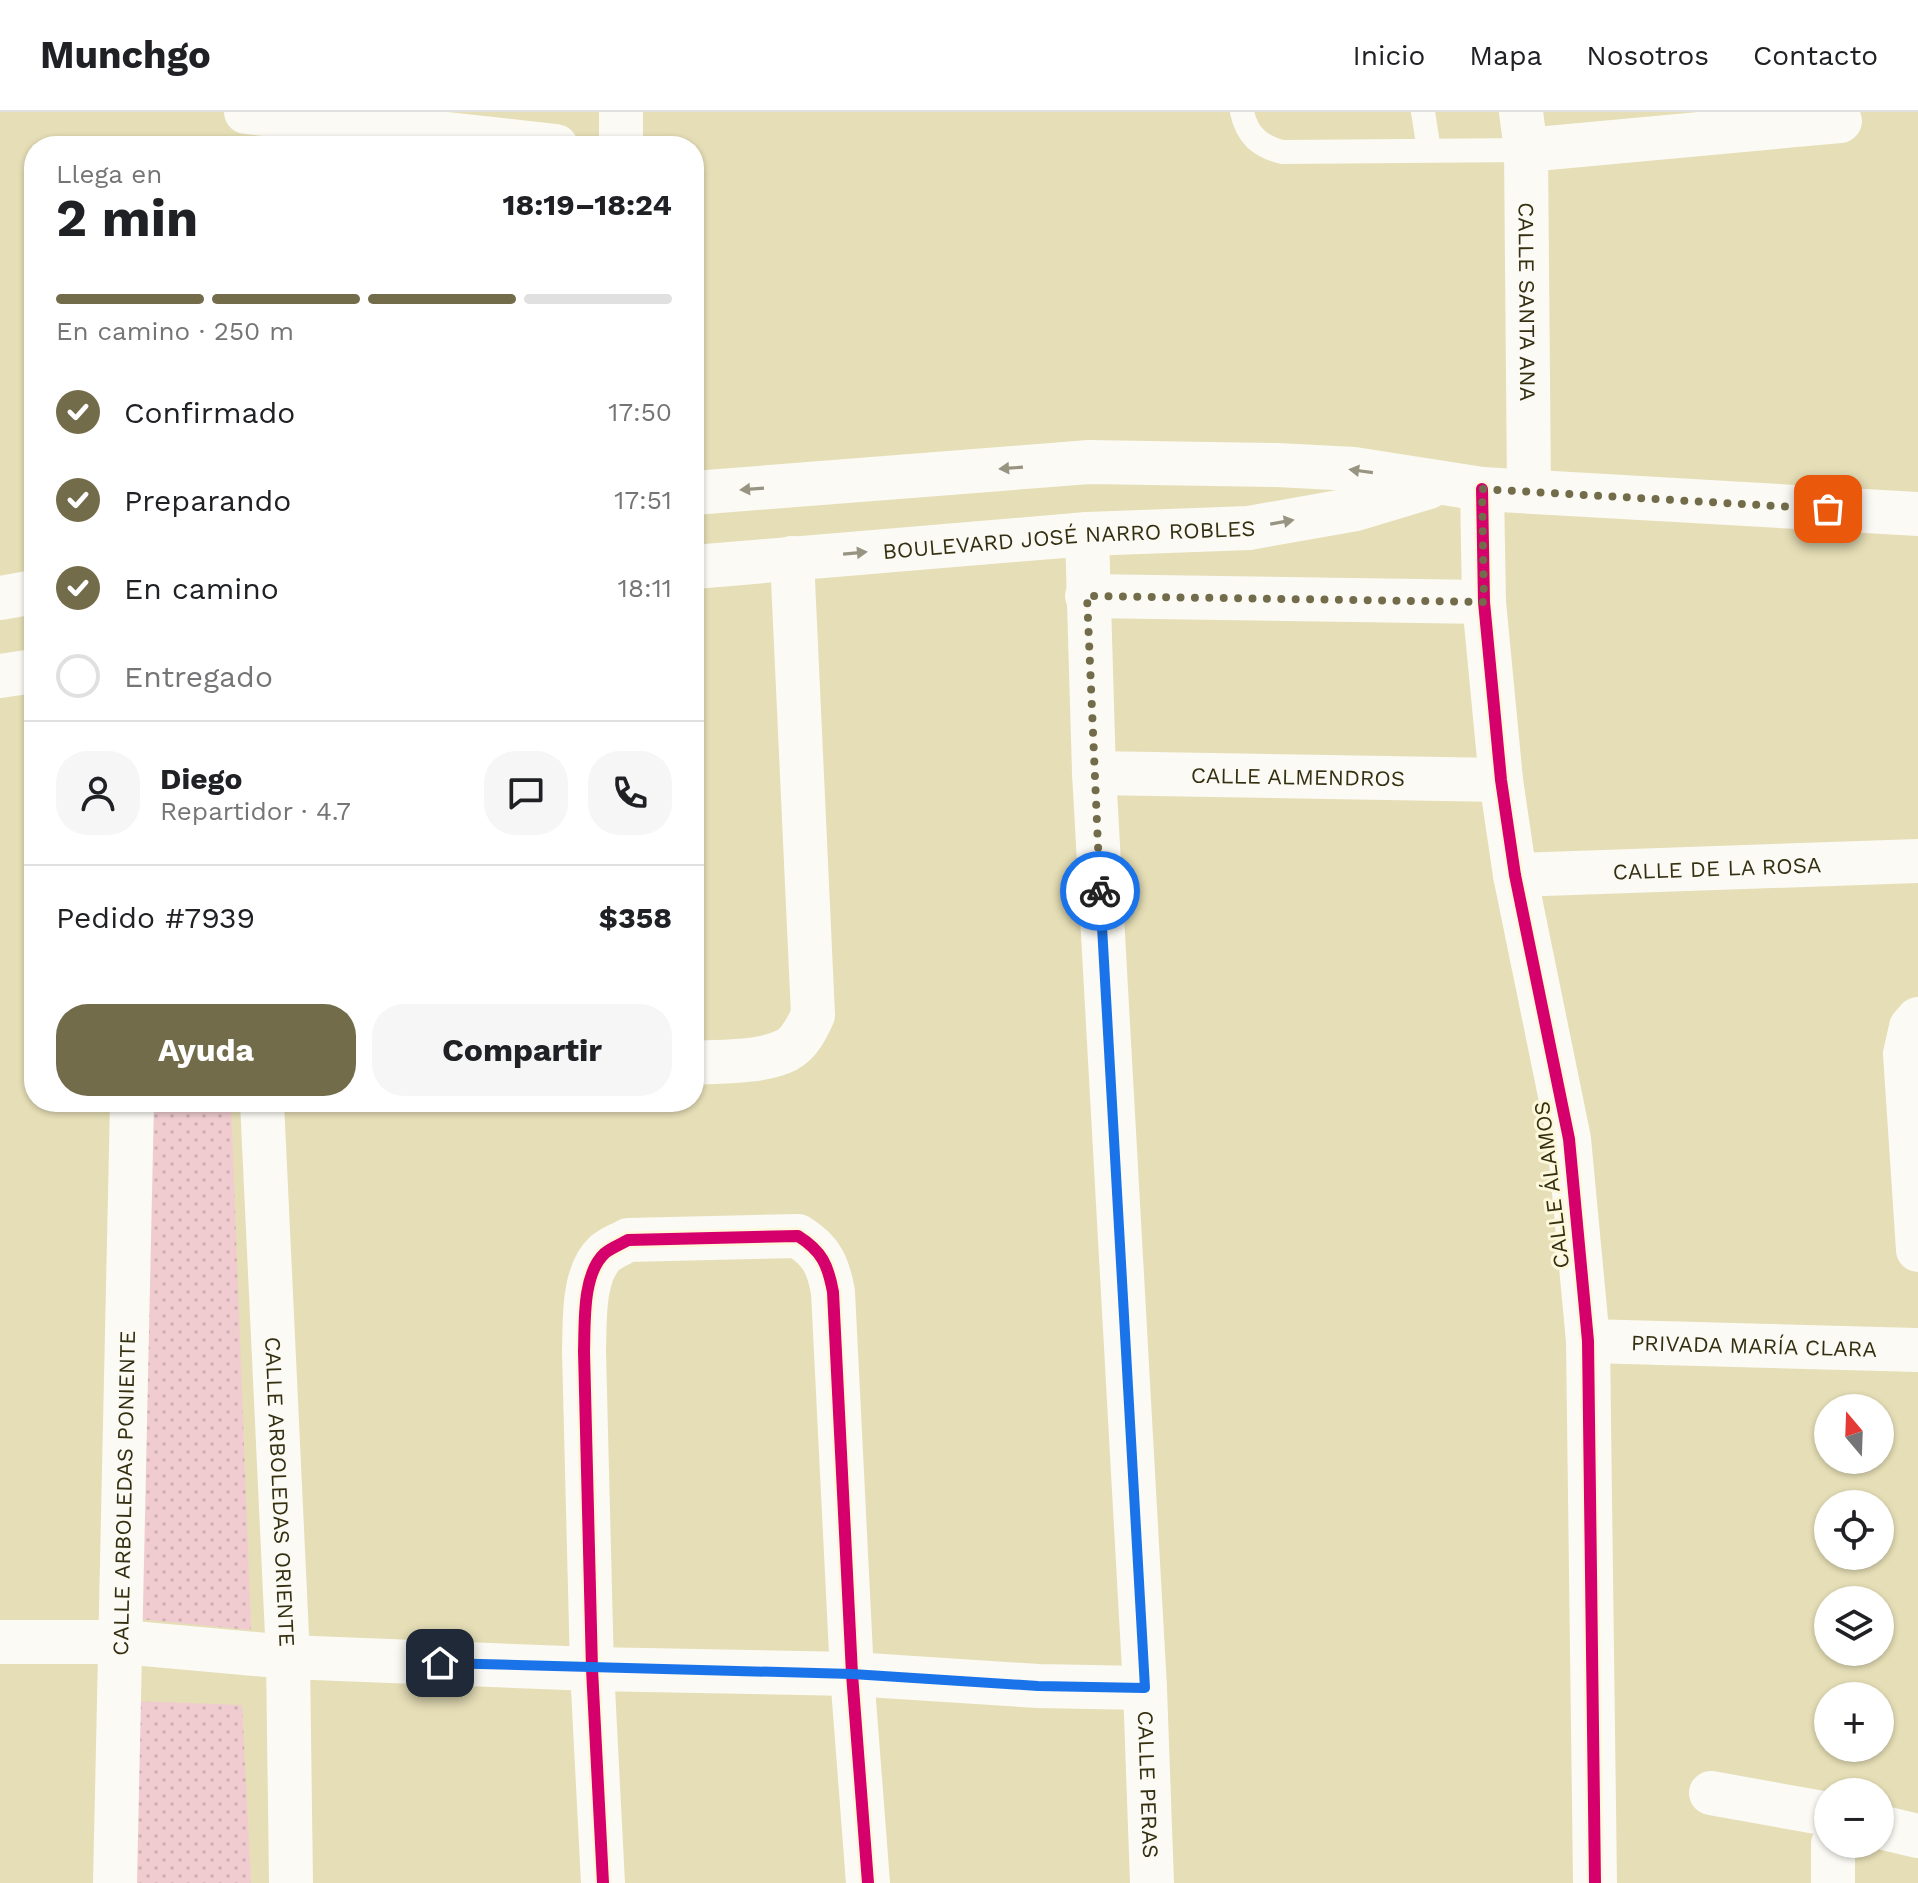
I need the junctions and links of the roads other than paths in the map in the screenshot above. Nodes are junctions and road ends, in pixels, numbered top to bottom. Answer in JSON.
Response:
{"nodes":[{"id":1,"x":246,"y":112,"type":"edge"},
{"id":2,"x":621,"y":112,"type":"edge"},
{"id":3,"x":1242,"y":112,"type":"edge"},
{"id":4,"x":1423,"y":112,"type":"edge"},
{"id":5,"x":1840,"y":121,"type":"dead end"},
{"id":6,"x":1524,"y":131,"type":"edge"},
{"id":7,"x":465,"y":136,"type":"edge"},
{"id":8,"x":621,"y":136,"type":"edge"},
{"id":9,"x":1429,"y":150,"type":"junction"},
{"id":10,"x":1438,"y":484,"type":"junction"},
{"id":11,"x":1482,"y":489,"type":"junction"},
{"id":12,"x":1529,"y":491,"type":"junction"},
{"id":13,"x":704,"y":492,"type":"edge"},
{"id":14,"x":1918,"y":514,"type":"edge"},
{"id":15,"x":1087,"y":534,"type":"junction"},
{"id":16,"x":792,"y":558,"type":"junction"},
{"id":17,"x":704,"y":566,"type":"edge"},
{"id":18,"x":24,"y":594,"type":"edge"},
{"id":19,"x":1087,"y":596,"type":"junction"},
{"id":20,"x":0,"y":598,"type":"edge"},
{"id":21,"x":1484,"y":602,"type":"junction"},
{"id":22,"x":24,"y":672,"type":"edge"},
{"id":23,"x":0,"y":676,"type":"edge"},
{"id":24,"x":1094,"y":773,"type":"junction"},
{"id":25,"x":1501,"y":780,"type":"junction"},
{"id":26,"x":1918,"y":861,"type":"edge"},
{"id":27,"x":1515,"y":875,"type":"junction"},
{"id":28,"x":1918,"y":1019,"type":"edge"},
{"id":29,"x":704,"y":1062,"type":"edge"},
{"id":30,"x":132,"y":1112,"type":"edge"},
{"id":31,"x":262,"y":1112,"type":"edge"},
{"id":32,"x":1918,"y":1250,"type":"edge"},
{"id":33,"x":1588,"y":1341,"type":"junction"},
{"id":34,"x":1918,"y":1350,"type":"edge"},
{"id":35,"x":0,"y":1642,"type":"edge"},
{"id":36,"x":122,"y":1642,"type":"junction"},
{"id":37,"x":288,"y":1657,"type":"junction"},
{"id":38,"x":592,"y":1669,"type":"junction"},
{"id":39,"x":852,"y":1674,"type":"junction"},
{"id":40,"x":1145,"y":1688,"type":"junction"},
{"id":41,"x":1711,"y":1793,"type":"dead end"},
{"id":42,"x":1814,"y":1811,"type":"edge"},
{"id":43,"x":1894,"y":1830,"type":"edge"},
{"id":44,"x":1918,"y":1836,"type":"edge"},
{"id":45,"x":1833,"y":1858,"type":"edge"},
{"id":46,"x":115,"y":1883,"type":"edge"},
{"id":47,"x":291,"y":1883,"type":"edge"},
{"id":48,"x":603,"y":1883,"type":"edge"},
{"id":49,"x":868,"y":1883,"type":"edge"},
{"id":50,"x":1152,"y":1883,"type":"edge"},
{"id":51,"x":1595,"y":1883,"type":"edge"},
{"id":52,"x":1833,"y":1883,"type":"edge"}],
"edges":[{"from":1,"to":7,"type":"street"},
{"from":2,"to":8,"type":"street"},
{"from":3,"to":9,"type":"lane"},
{"from":4,"to":9,"type":"lane"},
{"from":5,"to":6,"type":"street"},
{"from":6,"to":9,"type":"lane"},
{"from":6,"to":12,"type":"street","name":"CALLE SANTA ANA"},
{"from":10,"to":11,"type":"street","name":"BOULEVARD JOSÉ NARRO ROBLES"},
{"from":10,"to":13,"type":"street","name":"BOULEVARD JOSÉ NARRO ROBLES","one_way":true},
{"from":15,"to":10,"type":"street","name":"BOULEVARD JOSÉ NARRO ROBLES","one_way":true},
{"from":11,"to":12,"type":"street","name":"BOULEVARD JOSÉ NARRO ROBLES"},
{"from":11,"to":21,"type":"street","name":"CALLE ÁLAMOS"},
{"from":12,"to":14,"type":"street","name":"BOULEVARD JOSÉ NARRO ROBLES"},
{"from":16,"to":15,"type":"street","name":"BOULEVARD JOSÉ NARRO ROBLES","one_way":true},
{"from":15,"to":19,"type":"street","name":"CALLE PERAS"},
{"from":16,"to":17,"type":"street","name":"BOULEVARD JOSÉ NARRO ROBLES"},
{"from":16,"to":29,"type":"street"},
{"from":18,"to":20,"type":"street"},
{"from":19,"to":21,"type":"street"},
{"from":19,"to":24,"type":"street","name":"CALLE PERAS"},
{"from":21,"to":25,"type":"street","name":"CALLE ÁLAMOS"},
{"from":22,"to":23,"type":"street"},
{"from":24,"to":25,"type":"street","name":"CALLE ALMENDROS"},
{"from":24,"to":40,"type":"street","name":"CALLE PERAS"},
{"from":25,"to":27,"type":"street","name":"CALLE ÁLAMOS"},
{"from":26,"to":27,"type":"street","name":"CALLE DE LA ROSA"},
{"from":27,"to":33,"type":"street","name":"CALLE ÁLAMOS"},
{"from":28,"to":32,"type":"street"},
{"from":30,"to":36,"type":"street","name":"CALLE ARBOLEDAS PONIENTE"},
{"from":31,"to":37,"type":"street","name":"CALLE ARBOLEDAS ORIENTE"},
{"from":33,"to":34,"type":"street","name":"PRIVADA MARÍA CLARA"},
{"from":33,"to":51,"type":"street","name":"CALLE ÁLAMOS"},
{"from":35,"to":36,"type":"street"},
{"from":36,"to":37,"type":"street"},
{"from":36,"to":46,"type":"street","name":"CALLE ARBOLEDAS PONIENTE"},
{"from":37,"to":38,"type":"street"},
{"from":37,"to":47,"type":"street","name":"CALLE ARBOLEDAS ORIENTE"},
{"from":38,"to":39,"type":"street"},
{"from":38,"to":39,"type":"street"},
{"from":38,"to":48,"type":"street"},
{"from":39,"to":40,"type":"street"},
{"from":39,"to":49,"type":"street"},
{"from":40,"to":50,"type":"street","name":"CALLE PERAS"},
{"from":41,"to":42,"type":"street"},
{"from":43,"to":44,"type":"street"},
{"from":45,"to":52,"type":"street"}]}
